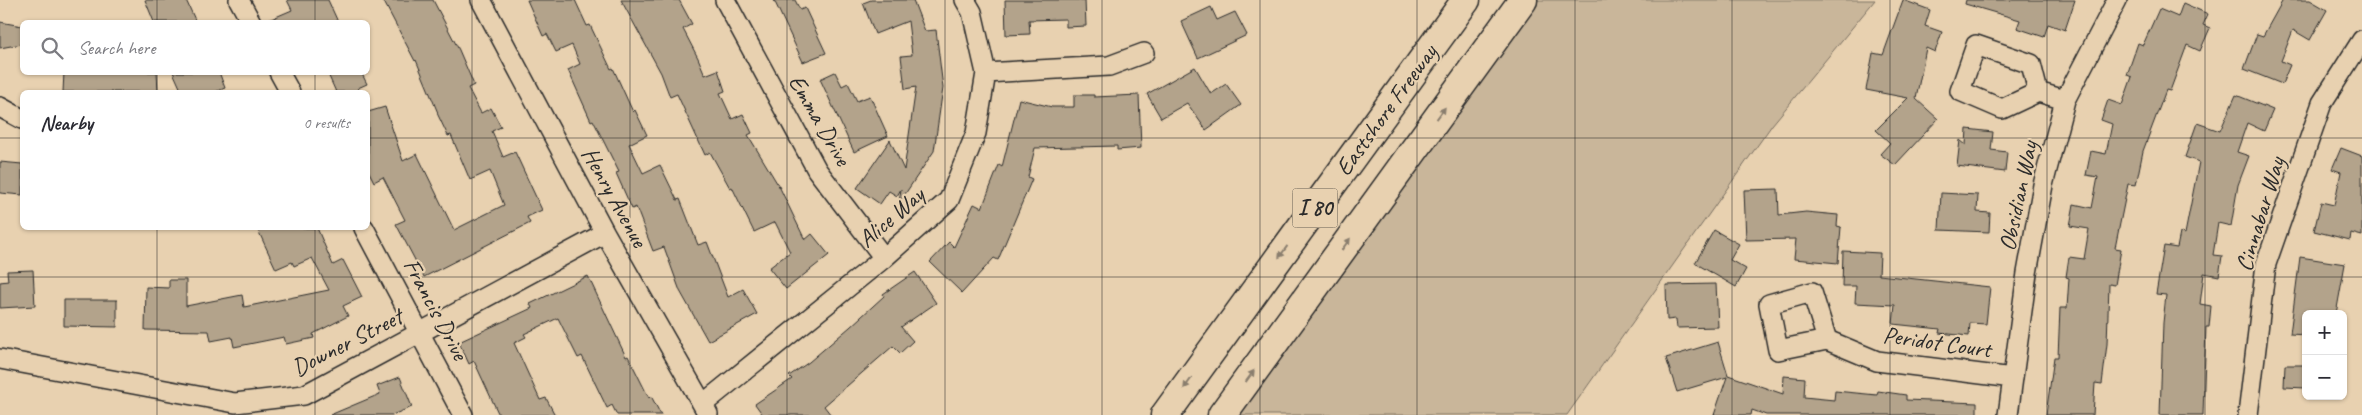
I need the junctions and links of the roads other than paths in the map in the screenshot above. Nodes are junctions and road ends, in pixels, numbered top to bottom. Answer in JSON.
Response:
{"nodes":[{"id":1,"x":239,"y":0,"type":"edge"},
{"id":2,"x":481,"y":0,"type":"edge"},
{"id":3,"x":725,"y":0,"type":"edge"},
{"id":4,"x":965,"y":0,"type":"edge"},
{"id":5,"x":1466,"y":0,"type":"edge"},
{"id":6,"x":1523,"y":0,"type":"edge"},
{"id":7,"x":2117,"y":0,"type":"edge"},
{"id":8,"x":250,"y":20,"type":"edge"},
{"id":9,"x":2362,"y":40,"type":"edge"},
{"id":10,"x":1144,"y":53,"type":"dead end"},
{"id":11,"x":986,"y":72,"type":"junction"},
{"id":12,"x":280,"y":75,"type":"edge"},
{"id":13,"x":287,"y":90,"type":"edge"},
{"id":14,"x":2038,"y":92,"type":"dead end"},
{"id":15,"x":2065,"y":100,"type":"junction"},
{"id":16,"x":0,"y":107,"type":"edge"},
{"id":17,"x":20,"y":117,"type":"edge"},
{"id":18,"x":365,"y":230,"type":"edge"},
{"id":19,"x":605,"y":233,"type":"junction"},
{"id":20,"x":884,"y":258,"type":"junction"},
{"id":21,"x":421,"y":333,"type":"junction"},
{"id":22,"x":1827,"y":340,"type":"dead end"},
{"id":23,"x":0,"y":359,"type":"edge"},
{"id":24,"x":2013,"y":378,"type":"junction"},
{"id":25,"x":706,"y":410,"type":"edge"},
{"id":26,"x":463,"y":415,"type":"edge"},
{"id":27,"x":1165,"y":415,"type":"edge"},
{"id":28,"x":1222,"y":415,"type":"edge"},
{"id":29,"x":2008,"y":415,"type":"edge"},
{"id":30,"x":2248,"y":415,"type":"edge"}],
"edges":[{"from":1,"to":8,"type":"street"},
{"from":2,"to":19,"type":"street","name":"Henry Avenue"},
{"from":3,"to":20,"type":"street","name":"Emma Drive"},
{"from":4,"to":11,"type":"street","name":"Alice Way"},
{"from":5,"to":27,"type":"highway","name":"Eastshore Freeway","number":"I 80","one_way":true},
{"from":28,"to":6,"type":"highway","name":"Eastshore Freeway","number":"I 80","one_way":true},
{"from":7,"to":15,"type":"street","name":"Obsidian Way"},
{"from":9,"to":30,"type":"street","name":"Cinnabar Way"},
{"from":10,"to":11,"type":"street"},
{"from":11,"to":20,"type":"street","name":"Alice Way"},
{"from":12,"to":13,"type":"street"},
{"from":14,"to":15,"type":"street"},
{"from":15,"to":24,"type":"street","name":"Obsidian Way"},
{"from":16,"to":17,"type":"street"},
{"from":18,"to":21,"type":"street","name":"Francis Drive"},
{"from":19,"to":21,"type":"street","name":"Downer Street"},
{"from":19,"to":25,"type":"street","name":"Henry Avenue"},
{"from":20,"to":25,"type":"street","name":"Alice Way"},
{"from":21,"to":23,"type":"street","name":"Downer Street"},
{"from":21,"to":26,"type":"street","name":"Francis Drive"},
{"from":22,"to":24,"type":"street","name":"Peridot Court"},
{"from":24,"to":29,"type":"street","name":"Obsidian Way"}]}
